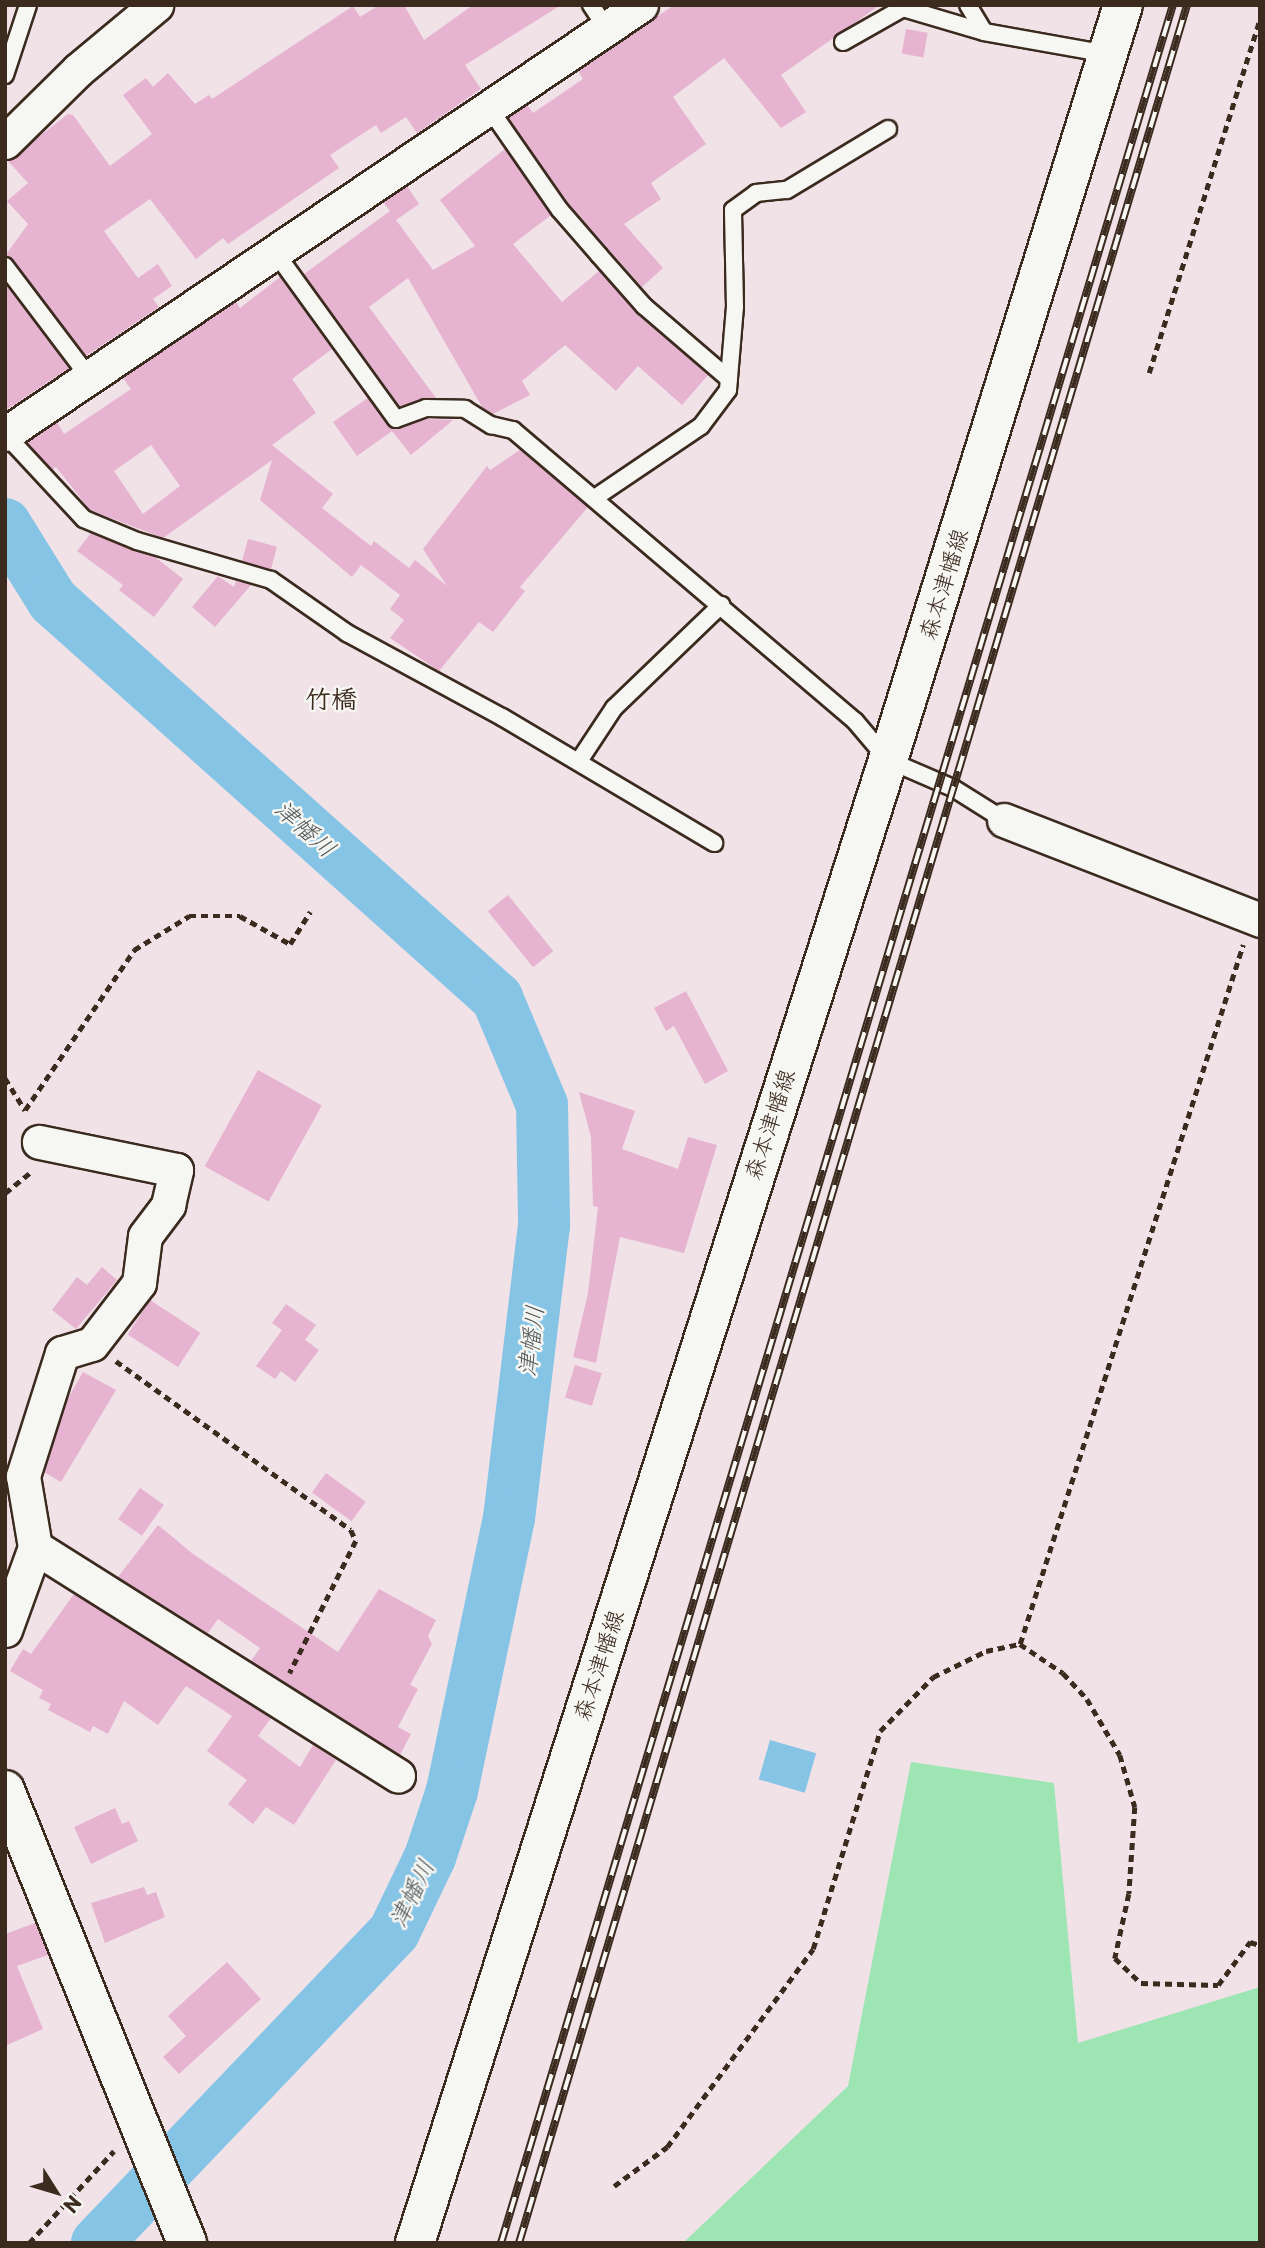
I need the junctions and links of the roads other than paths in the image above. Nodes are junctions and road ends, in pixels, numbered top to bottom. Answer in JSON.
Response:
{"nodes":[{"id":1,"x":28,"y":5,"type":"edge"},
{"id":2,"x":156,"y":5,"type":"edge"},
{"id":3,"x":641,"y":5,"type":"edge"},
{"id":4,"x":968,"y":5,"type":"edge"},
{"id":5,"x":1123,"y":5,"type":"edge"},
{"id":6,"x":599,"y":17,"type":"edge"},
{"id":7,"x":984,"y":32,"type":"junction"},
{"id":8,"x":843,"y":42,"type":"dead end"},
{"id":9,"x":1108,"y":54,"type":"junction"},
{"id":10,"x":5,"y":75,"type":"edge"},
{"id":11,"x":489,"y":108,"type":"junction"},
{"id":12,"x":888,"y":129,"type":"dead end"},
{"id":13,"x":5,"y":142,"type":"edge"},
{"id":14,"x":275,"y":252,"type":"junction"},
{"id":15,"x":5,"y":266,"type":"edge"},
{"id":16,"x":89,"y":377,"type":"junction"},
{"id":17,"x":729,"y":379,"type":"junction"},
{"id":18,"x":5,"y":434,"type":"edge"},
{"id":19,"x":596,"y":497,"type":"junction"},
{"id":20,"x":722,"y":605,"type":"junction"},
{"id":21,"x":888,"y":760,"type":"junction"},
{"id":22,"x":579,"y":761,"type":"junction"},
{"id":23,"x":1004,"y":820,"type":"joint"},
{"id":24,"x":714,"y":843,"type":"dead end"},
{"id":25,"x":1257,"y":909,"type":"edge"},
{"id":26,"x":39,"y":1142,"type":"dead end"},
{"id":27,"x":35,"y":1547,"type":"junction"},
{"id":28,"x":5,"y":1630,"type":"edge"},
{"id":29,"x":398,"y":1776,"type":"dead end"},
{"id":30,"x":5,"y":1790,"type":"edge"},
{"id":31,"x":185,"y":2237,"type":"edge"},
{"id":32,"x":415,"y":2243,"type":"edge"}],
"edges":[{"from":1,"to":10,"type":"lane"},
{"from":2,"to":13,"type":"street"},
{"from":3,"to":6,"type":"street"},
{"from":4,"to":7,"type":"lane"},
{"from":5,"to":9,"type":"main road","name":"森本津幡線"},
{"from":6,"to":11,"type":"street"},
{"from":7,"to":8,"type":"lane"},
{"from":7,"to":9,"type":"lane"},
{"from":9,"to":21,"type":"main road","name":"森本津幡線"},
{"from":11,"to":14,"type":"street"},
{"from":11,"to":17,"type":"lane"},
{"from":12,"to":17,"type":"lane"},
{"from":14,"to":16,"type":"street"},
{"from":14,"to":19,"type":"lane"},
{"from":15,"to":16,"type":"lane"},
{"from":16,"to":18,"type":"street"},
{"from":17,"to":19,"type":"lane"},
{"from":18,"to":22,"type":"lane"},
{"from":19,"to":20,"type":"lane"},
{"from":20,"to":21,"type":"lane"},
{"from":20,"to":22,"type":"lane"},
{"from":21,"to":23,"type":"lane"},
{"from":21,"to":32,"type":"main road","name":"森本津幡線"},
{"from":22,"to":24,"type":"lane"},
{"from":23,"to":25,"type":"street"},
{"from":26,"to":27,"type":"street"},
{"from":27,"to":28,"type":"street"},
{"from":27,"to":29,"type":"street"},
{"from":30,"to":31,"type":"main road"}]}
